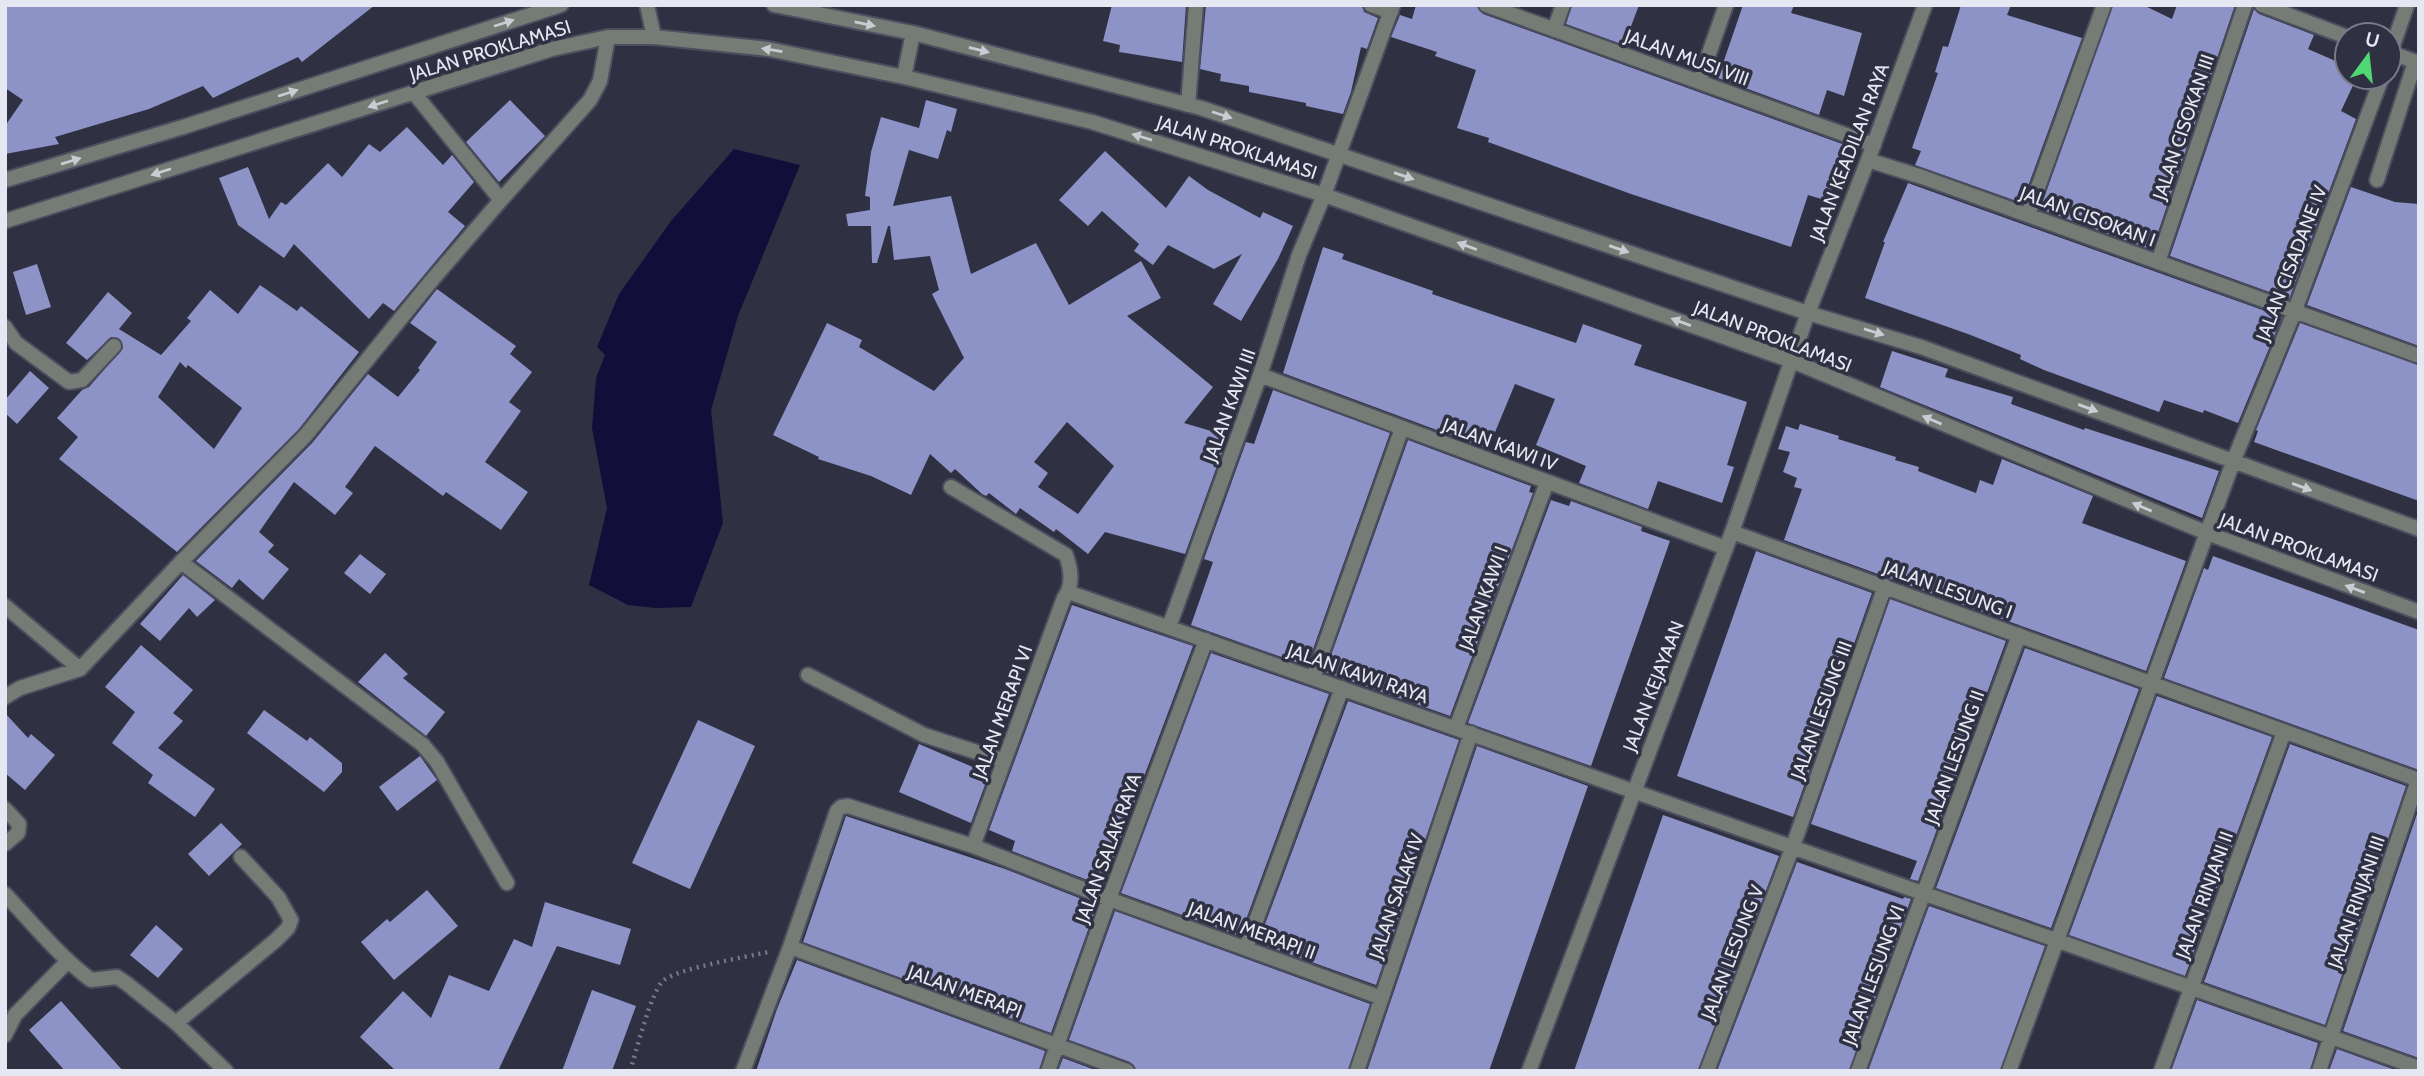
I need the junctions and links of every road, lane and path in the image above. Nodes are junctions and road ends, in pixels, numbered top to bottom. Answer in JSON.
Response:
{"nodes":[{"id":1,"x":561,"y":5,"type":"edge"},
{"id":2,"x":647,"y":5,"type":"edge"},
{"id":3,"x":774,"y":5,"type":"edge"},
{"id":4,"x":1196,"y":5,"type":"edge"},
{"id":5,"x":1371,"y":5,"type":"edge"},
{"id":6,"x":1486,"y":5,"type":"edge"},
{"id":7,"x":1563,"y":5,"type":"edge"},
{"id":8,"x":1726,"y":5,"type":"edge"},
{"id":9,"x":1924,"y":5,"type":"edge"},
{"id":10,"x":2104,"y":5,"type":"edge"},
{"id":11,"x":2245,"y":5,"type":"edge"},
{"id":12,"x":2262,"y":5,"type":"edge"},
{"id":13,"x":1392,"y":9,"type":"edge"},
{"id":14,"x":1554,"y":30,"type":"junction"},
{"id":15,"x":2333,"y":32,"type":"edge"},
{"id":16,"x":913,"y":33,"type":"junction"},
{"id":17,"x":608,"y":37,"type":"junction"},
{"id":18,"x":654,"y":37,"type":"junction"},
{"id":19,"x":2417,"y":63,"type":"edge"},
{"id":20,"x":904,"y":77,"type":"junction"},
{"id":21,"x":1699,"y":82,"type":"junction"},
{"id":22,"x":2377,"y":91,"type":"edge"},
{"id":23,"x":414,"y":93,"type":"junction"},
{"id":24,"x":1188,"y":105,"type":"junction"},
{"id":25,"x":1874,"y":145,"type":"junction"},
{"id":26,"x":1339,"y":154,"type":"junction"},
{"id":27,"x":1868,"y":160,"type":"junction"},
{"id":28,"x":5,"y":180,"type":"edge"},
{"id":29,"x":2377,"y":180,"type":"dead end"},
{"id":30,"x":1324,"y":195,"type":"junction"},
{"id":31,"x":501,"y":200,"type":"junction"},
{"id":32,"x":2028,"y":215,"type":"junction"},
{"id":33,"x":5,"y":222,"type":"edge"},
{"id":34,"x":2158,"y":262,"type":"junction"},
{"id":35,"x":2295,"y":310,"type":"junction"},
{"id":36,"x":1808,"y":313,"type":"junction"},
{"id":37,"x":5,"y":327,"type":"edge"},
{"id":38,"x":114,"y":346,"type":"dead end"},
{"id":39,"x":2419,"y":356,"type":"edge"},
{"id":40,"x":1792,"y":361,"type":"junction"},
{"id":41,"x":1260,"y":375,"type":"junction"},
{"id":42,"x":1402,"y":428,"type":"junction"},
{"id":43,"x":2234,"y":462,"type":"junction"},
{"id":44,"x":1547,"y":482,"type":"junction"},
{"id":45,"x":951,"y":487,"type":"dead end"},
{"id":46,"x":2419,"y":530,"type":"edge"},
{"id":47,"x":1732,"y":532,"type":"junction"},
{"id":48,"x":2207,"y":533,"type":"junction"},
{"id":49,"x":1726,"y":548,"type":"junction"},
{"id":50,"x":181,"y":562,"type":"junction"},
{"id":51,"x":1885,"y":586,"type":"junction"},
{"id":52,"x":1069,"y":592,"type":"junction"},
{"id":53,"x":5,"y":606,"type":"edge"},
{"id":54,"x":2419,"y":612,"type":"edge"},
{"id":55,"x":1168,"y":627,"type":"junction"},
{"id":56,"x":2019,"y":635,"type":"junction"},
{"id":57,"x":1206,"y":640,"type":"junction"},
{"id":58,"x":80,"y":669,"type":"junction"},
{"id":59,"x":808,"y":675,"type":"dead end"},
{"id":60,"x":1313,"y":678,"type":"junction"},
{"id":61,"x":2151,"y":682,"type":"junction"},
{"id":62,"x":1342,"y":688,"type":"junction"},
{"id":63,"x":5,"y":697,"type":"edge"},
{"id":64,"x":1456,"y":727,"type":"junction"},
{"id":65,"x":2284,"y":732,"type":"junction"},
{"id":66,"x":1471,"y":733,"type":"junction"},
{"id":67,"x":1004,"y":761,"type":"junction"},
{"id":68,"x":2418,"y":780,"type":"edge"},
{"id":69,"x":1634,"y":790,"type":"junction"},
{"id":70,"x":5,"y":809,"type":"edge"},
{"id":71,"x":5,"y":844,"type":"edge"},
{"id":72,"x":973,"y":846,"type":"junction"},
{"id":73,"x":1793,"y":846,"type":"junction"},
{"id":74,"x":242,"y":857,"type":"dead end"},
{"id":75,"x":507,"y":883,"type":"dead end"},
{"id":76,"x":1924,"y":893,"type":"junction"},
{"id":77,"x":5,"y":894,"type":"edge"},
{"id":78,"x":1109,"y":899,"type":"junction"},
{"id":79,"x":2056,"y":940,"type":"junction"},
{"id":80,"x":790,"y":947,"type":"junction"},
{"id":81,"x":1247,"y":948,"type":"junction"},
{"id":82,"x":68,"y":961,"type":"junction"},
{"id":83,"x":2191,"y":987,"type":"junction"},
{"id":84,"x":1382,"y":998,"type":"junction"},
{"id":85,"x":176,"y":1023,"type":"junction"},
{"id":86,"x":5,"y":1035,"type":"edge"},
{"id":87,"x":2331,"y":1037,"type":"junction"},
{"id":88,"x":1056,"y":1045,"type":"junction"},
{"id":89,"x":2419,"y":1068,"type":"edge"},
{"id":90,"x":226,"y":1071,"type":"edge"},
{"id":91,"x":630,"y":1071,"type":"edge"},
{"id":92,"x":743,"y":1071,"type":"edge"},
{"id":93,"x":1048,"y":1071,"type":"edge"},
{"id":94,"x":1126,"y":1071,"type":"edge"},
{"id":95,"x":1357,"y":1071,"type":"edge"},
{"id":96,"x":1529,"y":1071,"type":"edge"},
{"id":97,"x":1707,"y":1071,"type":"edge"},
{"id":98,"x":1858,"y":1071,"type":"edge"},
{"id":99,"x":2009,"y":1071,"type":"edge"},
{"id":100,"x":2161,"y":1071,"type":"edge"},
{"id":101,"x":2319,"y":1071,"type":"edge"}],
"edges":[{"from":28,"to":1,"type":"street","name":"JALAN PROKLAMASI","one_way":true},
{"from":2,"to":18,"type":"street"},
{"from":3,"to":16,"type":"street","name":"JALAN PROKLAMASI","one_way":true},
{"from":4,"to":24,"type":"street"},
{"from":5,"to":13,"type":"street"},
{"from":6,"to":14,"type":"street","name":"JALAN MUSI VIII"},
{"from":7,"to":14,"type":"street"},
{"from":8,"to":21,"type":"street"},
{"from":9,"to":25,"type":"street","name":"JALAN KEADILAN RAYA"},
{"from":10,"to":32,"type":"street"},
{"from":11,"to":34,"type":"street","name":"JALAN CISOKAN III"},
{"from":12,"to":15,"type":"street"},
{"from":13,"to":26,"type":"street","name":"JALAN KAWI III"},
{"from":14,"to":21,"type":"street","name":"JALAN MUSI VIII"},
{"from":16,"to":20,"type":"street"},
{"from":16,"to":24,"type":"street","name":"JALAN PROKLAMASI","one_way":true},
{"from":17,"to":18,"type":"street","name":"JALAN PROKLAMASI"},
{"from":17,"to":23,"type":"street","name":"JALAN PROKLAMASI"},
{"from":17,"to":31,"type":"street"},
{"from":20,"to":18,"type":"street","name":"JALAN PROKLAMASI","one_way":true},
{"from":19,"to":29,"type":"street"},
{"from":30,"to":20,"type":"street","name":"JALAN PROKLAMASI","one_way":true},
{"from":21,"to":25,"type":"street","name":"JALAN MUSI VIII"},
{"from":22,"to":35,"type":"street","name":"JALAN CISADANE IV"},
{"from":23,"to":31,"type":"street"},
{"from":23,"to":33,"type":"street","name":"JALAN PROKLAMASI","one_way":true},
{"from":24,"to":26,"type":"street","name":"JALAN PROKLAMASI","one_way":true},
{"from":25,"to":27,"type":"street","name":"JALAN KEADILAN RAYA"},
{"from":26,"to":30,"type":"street","name":"JALAN KAWI III"},
{"from":26,"to":36,"type":"street","name":"JALAN PROKLAMASI","one_way":true},
{"from":27,"to":32,"type":"street","name":"JALAN CISOKAN I"},
{"from":27,"to":36,"type":"street","name":"JALAN KEADILAN RAYA"},
{"from":40,"to":30,"type":"street","name":"JALAN PROKLAMASI","one_way":true},
{"from":30,"to":41,"type":"street","name":"JALAN KAWI III"},
{"from":31,"to":50,"type":"street"},
{"from":32,"to":34,"type":"street","name":"JALAN CISOKAN I"},
{"from":34,"to":35,"type":"street","name":"JALAN CISOKAN I"},
{"from":35,"to":39,"type":"street","name":"JALAN CISOKAN I"},
{"from":35,"to":43,"type":"street","name":"JALAN CISADANE IV"},
{"from":36,"to":40,"type":"street","name":"JALAN KEJAYAAN"},
{"from":36,"to":43,"type":"street","name":"JALAN PROKLAMASI","one_way":true},
{"from":37,"to":38,"type":"street"},
{"from":40,"to":47,"type":"street","name":"JALAN KEJAYAAN"},
{"from":48,"to":40,"type":"street","name":"JALAN PROKLAMASI","one_way":true},
{"from":41,"to":42,"type":"street","name":"JALAN KAWI IV"},
{"from":41,"to":55,"type":"street","name":"JALAN KAWI III"},
{"from":42,"to":44,"type":"street","name":"JALAN KAWI IV"},
{"from":42,"to":60,"type":"street"},
{"from":43,"to":46,"type":"street","name":"JALAN PROKLAMASI","one_way":true},
{"from":43,"to":48,"type":"street","name":"JALAN CISADANE IV"},
{"from":44,"to":49,"type":"street","name":"JALAN KAWI IV"},
{"from":44,"to":64,"type":"street","name":"JALAN KAWI I"},
{"from":45,"to":52,"type":"street"},
{"from":47,"to":49,"type":"street","name":"JALAN KEJAYAAN"},
{"from":47,"to":51,"type":"street","name":"JALAN LESUNG I"},
{"from":54,"to":48,"type":"street","name":"JALAN PROKLAMASI","one_way":true},
{"from":48,"to":61,"type":"street","name":"JALAN CISADANE IV"},
{"from":49,"to":69,"type":"street","name":"JALAN KEJAYAAN"},
{"from":50,"to":58,"type":"street"},
{"from":50,"to":75,"type":"street"},
{"from":51,"to":56,"type":"street","name":"JALAN LESUNG I"},
{"from":51,"to":73,"type":"street","name":"JALAN LESUNG III"},
{"from":52,"to":55,"type":"street","name":"JALAN KAWI RAYA"},
{"from":52,"to":67,"type":"street","name":"JALAN MERAPI VI"},
{"from":53,"to":58,"type":"street"},
{"from":55,"to":57,"type":"street","name":"JALAN KAWI RAYA"},
{"from":56,"to":61,"type":"street","name":"JALAN LESUNG I"},
{"from":56,"to":76,"type":"street","name":"JALAN LESUNG II"},
{"from":57,"to":60,"type":"street","name":"JALAN KAWI RAYA"},
{"from":57,"to":78,"type":"street","name":"JALAN SALAK RAYA"},
{"from":58,"to":63,"type":"street"},
{"from":59,"to":67,"type":"street"},
{"from":60,"to":62,"type":"street","name":"JALAN KAWI RAYA"},
{"from":61,"to":65,"type":"street","name":"JALAN LESUNG I"},
{"from":61,"to":79,"type":"street","name":"JALAN CISADANE IV"},
{"from":62,"to":64,"type":"street","name":"JALAN KAWI RAYA"},
{"from":62,"to":81,"type":"street"},
{"from":64,"to":66,"type":"street","name":"JALAN KAWI RAYA"},
{"from":65,"to":68,"type":"street","name":"JALAN LESUNG I"},
{"from":65,"to":83,"type":"street","name":"JALAN RINJANI II"},
{"from":66,"to":69,"type":"street","name":"JALAN KAWI RAYA"},
{"from":66,"to":84,"type":"street","name":"JALAN SALAK IV"},
{"from":67,"to":72,"type":"street","name":"JALAN MERAPI VI"},
{"from":68,"to":87,"type":"street","name":"JALAN RINJANI III"},
{"from":69,"to":73,"type":"street","name":"JALAN KAWI RAYA"},
{"from":69,"to":96,"type":"street","name":"JALAN KEJAYAAN"},
{"from":70,"to":71,"type":"street"},
{"from":72,"to":78,"type":"street","name":"JALAN MERAPI II"},
{"from":72,"to":80,"type":"street","name":"JALAN MERAPI II"},
{"from":73,"to":76,"type":"street","name":"JALAN KAWI RAYA"},
{"from":73,"to":97,"type":"street","name":"JALAN LESUNG V"},
{"from":74,"to":85,"type":"street"},
{"from":76,"to":79,"type":"street","name":"JALAN KAWI RAYA"},
{"from":76,"to":98,"type":"street","name":"JALAN LESUNG VI"},
{"from":77,"to":82,"type":"street"},
{"from":78,"to":81,"type":"street","name":"JALAN MERAPI II"},
{"from":78,"to":88,"type":"street","name":"JALAN SALAK RAYA"},
{"from":79,"to":83,"type":"street","name":"JALAN KAWI RAYA"},
{"from":79,"to":99,"type":"street","name":"JALAN CISADANE IV"},
{"from":80,"to":88,"type":"street","name":"JALAN MERAPI"},
{"from":80,"to":91,"type":"path"},
{"from":80,"to":92,"type":"street"},
{"from":81,"to":84,"type":"street","name":"JALAN MERAPI II"},
{"from":82,"to":85,"type":"street"},
{"from":82,"to":86,"type":"street"},
{"from":83,"to":87,"type":"street","name":"JALAN KAWI RAYA"},
{"from":83,"to":100,"type":"street","name":"JALAN RINJANI II"},
{"from":84,"to":95,"type":"street","name":"JALAN SALAK IV"},
{"from":85,"to":90,"type":"street"},
{"from":87,"to":89,"type":"street","name":"JALAN KAWI RAYA"},
{"from":87,"to":101,"type":"street","name":"JALAN RINJANI III"},
{"from":88,"to":93,"type":"street","name":"JALAN SALAK RAYA"},
{"from":88,"to":94,"type":"street","name":"JALAN MERAPI"}]}
